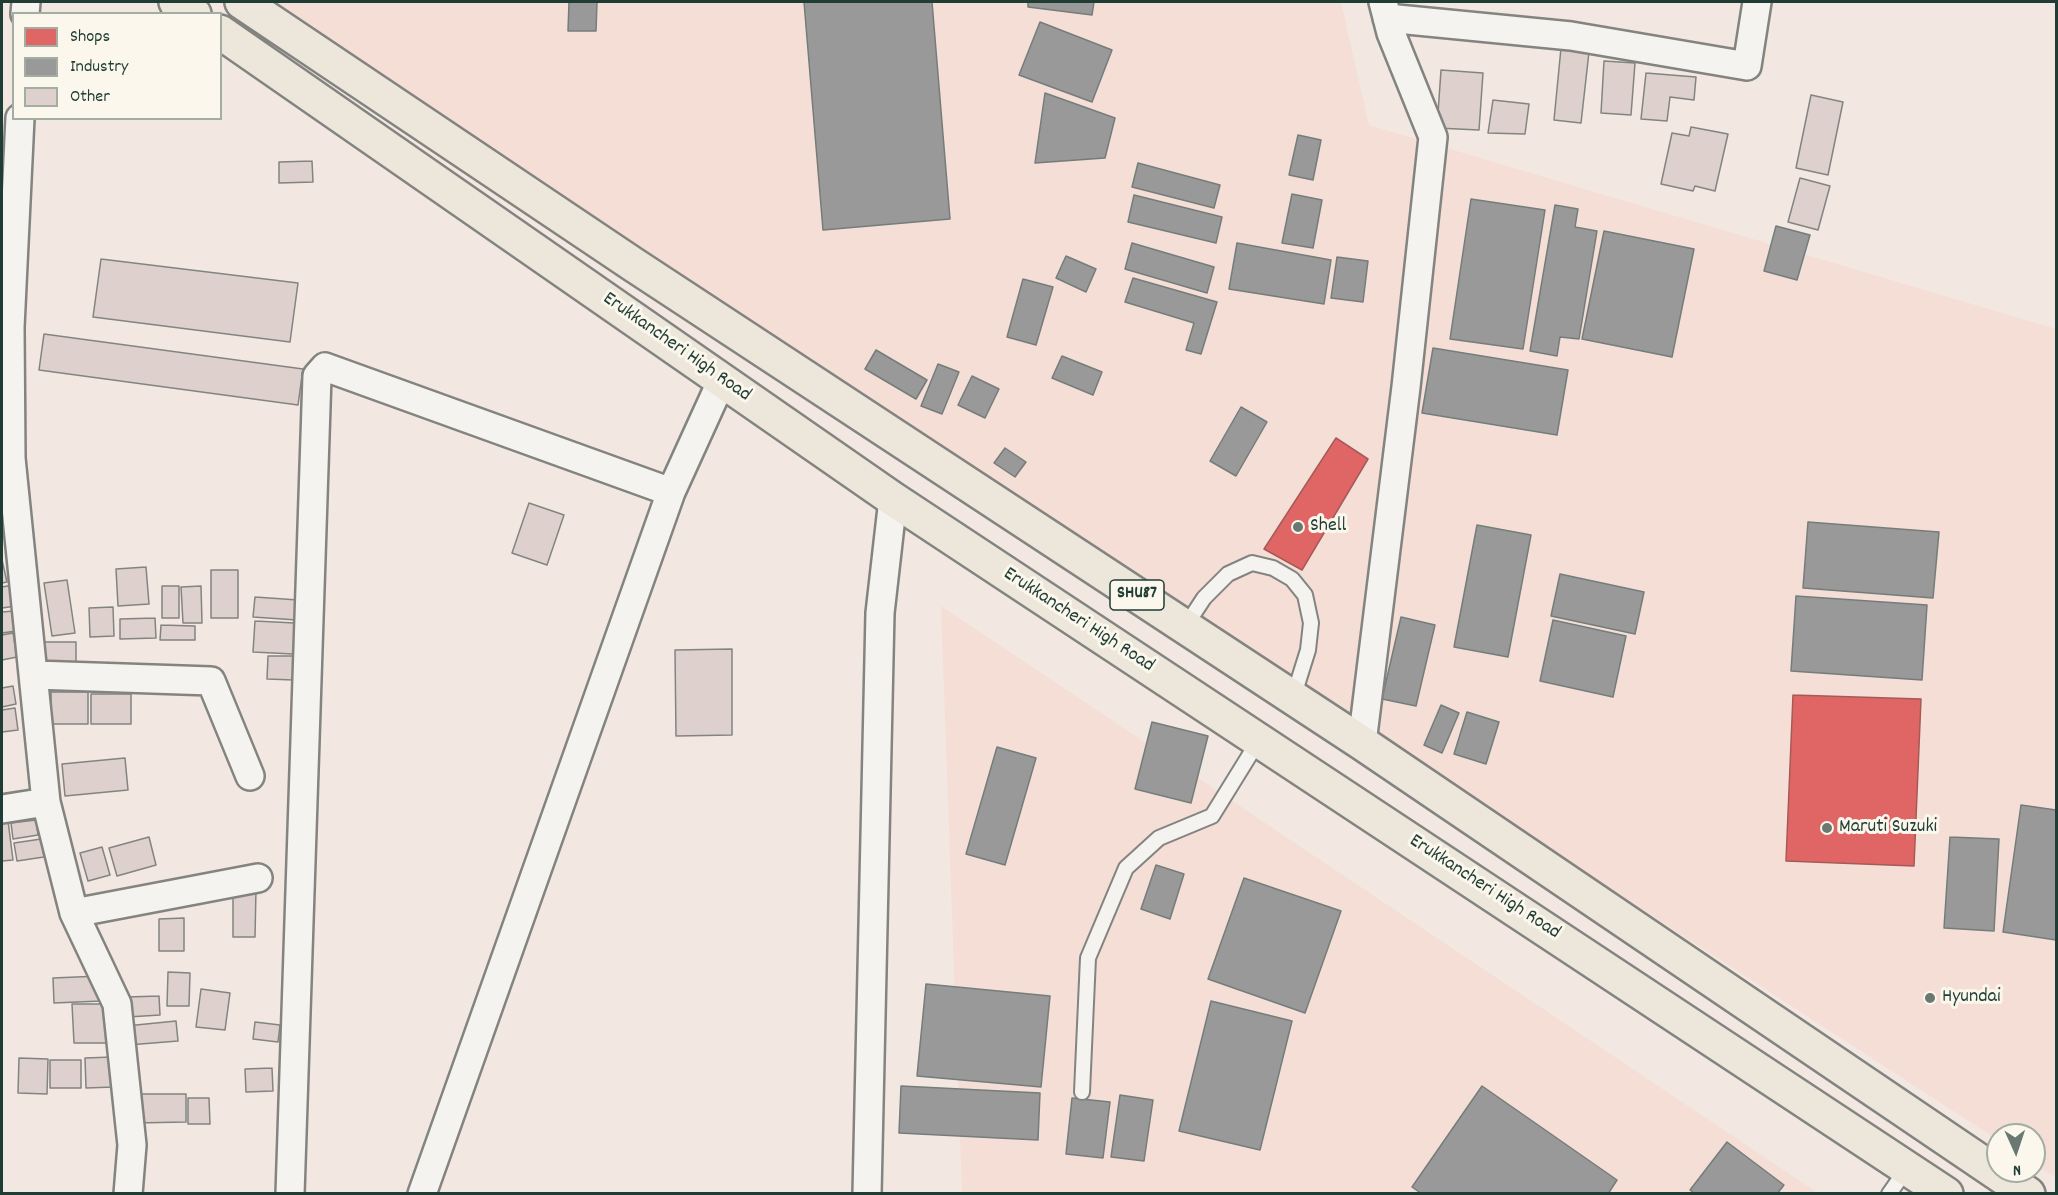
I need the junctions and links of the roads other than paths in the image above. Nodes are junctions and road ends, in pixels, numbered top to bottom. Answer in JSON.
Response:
{"nodes":[{"id":1,"x":176,"y":2,"type":"edge"},
{"id":2,"x":242,"y":2,"type":"edge"},
{"id":3,"x":1757,"y":2,"type":"edge"},
{"id":4,"x":1385,"y":10,"type":"edge"},
{"id":5,"x":191,"y":12,"type":"edge"},
{"id":6,"x":222,"y":33,"type":"edge"},
{"id":7,"x":20,"y":120,"type":"edge"},
{"id":8,"x":634,"y":265,"type":"junction"},
{"id":9,"x":606,"y":300,"type":"junction"},
{"id":10,"x":6,"y":327,"type":"edge"},
{"id":11,"x":722,"y":380,"type":"junction"},
{"id":12,"x":6,"y":459,"type":"edge"},
{"id":13,"x":671,"y":492,"type":"junction"},
{"id":14,"x":893,"y":499,"type":"junction"},
{"id":15,"x":1185,"y":627,"type":"junction"},
{"id":16,"x":34,"y":675,"type":"junction"},
{"id":17,"x":1293,"y":698,"type":"junction"},
{"id":18,"x":1259,"y":740,"type":"junction"},
{"id":19,"x":1362,"y":743,"type":"junction"},
{"id":20,"x":250,"y":776,"type":"dead end"},
{"id":21,"x":46,"y":802,"type":"junction"},
{"id":22,"x":2,"y":809,"type":"edge"},
{"id":23,"x":258,"y":878,"type":"dead end"},
{"id":24,"x":74,"y":913,"type":"junction"},
{"id":25,"x":1082,"y":1092,"type":"dead end"},
{"id":26,"x":1908,"y":1167,"type":"junction"},
{"id":27,"x":128,"y":1194,"type":"edge"},
{"id":28,"x":290,"y":1194,"type":"edge"},
{"id":29,"x":422,"y":1194,"type":"edge"},
{"id":30,"x":867,"y":1194,"type":"edge"},
{"id":31,"x":1889,"y":1194,"type":"edge"},
{"id":32,"x":1946,"y":1194,"type":"edge"},
{"id":33,"x":2028,"y":1194,"type":"edge"}],
"edges":[{"from":1,"to":5,"type":"main road"},
{"from":2,"to":8,"type":"main road","number":"SHU87"},
{"from":3,"to":4,"type":"street"},
{"from":4,"to":19,"type":"street"},
{"from":6,"to":9,"type":"main road","name":"Erukkancheri High Road","number":"SHU87"},
{"from":7,"to":10,"type":"street"},
{"from":8,"to":9,"type":"main road"},
{"from":8,"to":15,"type":"main road","number":"SHU87"},
{"from":9,"to":11,"type":"main road","name":"Erukkancheri High Road","number":"SHU87"},
{"from":10,"to":12,"type":"street"},
{"from":11,"to":13,"type":"street"},
{"from":11,"to":14,"type":"main road","name":"Erukkancheri High Road","number":"SHU87"},
{"from":12,"to":16,"type":"street"},
{"from":13,"to":28,"type":"street"},
{"from":13,"to":29,"type":"street"},
{"from":14,"to":18,"type":"main road","name":"Erukkancheri High Road","number":"SHU87"},
{"from":14,"to":30,"type":"street"},
{"from":15,"to":17,"type":"main road","number":"SHU87"},
{"from":15,"to":17,"type":"lane"},
{"from":16,"to":20,"type":"street"},
{"from":16,"to":21,"type":"street"},
{"from":17,"to":19,"type":"main road","number":"SHU87"},
{"from":18,"to":25,"type":"lane"},
{"from":18,"to":26,"type":"main road","name":"Erukkancheri High Road","number":"SHU87"},
{"from":19,"to":33,"type":"main road","number":"SHU87"},
{"from":21,"to":22,"type":"street"},
{"from":21,"to":24,"type":"street"},
{"from":23,"to":24,"type":"street"},
{"from":24,"to":27,"type":"street"},
{"from":26,"to":31,"type":"lane"},
{"from":26,"to":32,"type":"main road","name":"Erukkancheri High Road","number":"SHU87"}]}
